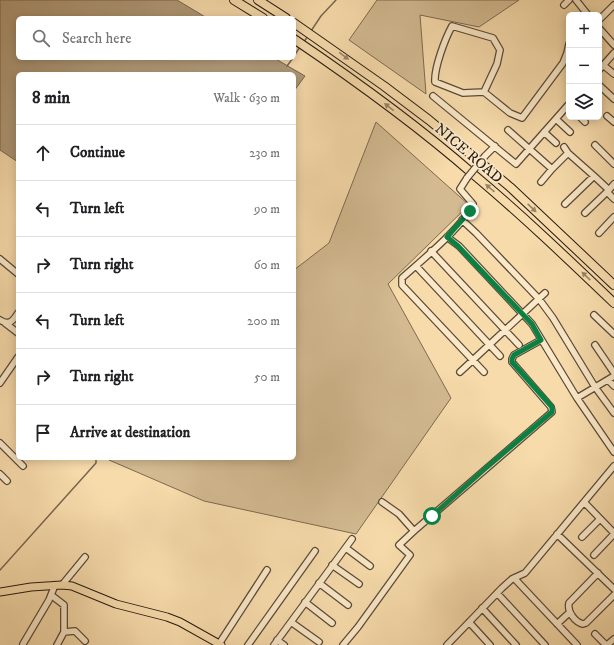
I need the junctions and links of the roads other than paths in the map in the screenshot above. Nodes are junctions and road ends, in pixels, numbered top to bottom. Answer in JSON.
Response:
{"nodes":[{"id":1,"x":234,"y":0,"type":"edge"},
{"id":2,"x":258,"y":0,"type":"edge"},
{"id":3,"x":569,"y":0,"type":"edge"},
{"id":4,"x":576,"y":0,"type":"edge"},
{"id":5,"x":564,"y":5,"type":"dead end"},
{"id":6,"x":614,"y":5,"type":"edge"},
{"id":7,"x":586,"y":12,"type":"edge"},
{"id":8,"x":260,"y":16,"type":"edge"},
{"id":9,"x":283,"y":16,"type":"edge"},
{"id":10,"x":602,"y":17,"type":"edge"},
{"id":11,"x":296,"y":24,"type":"edge"},
{"id":12,"x":602,"y":31,"type":"edge"},
{"id":13,"x":299,"y":42,"type":"edge"},
{"id":14,"x":614,"y":45,"type":"edge"},
{"id":15,"x":568,"y":48,"type":"edge"},
{"id":16,"x":614,"y":53,"type":"edge"},
{"id":17,"x":603,"y":65,"type":"joint"},
{"id":18,"x":614,"y":74,"type":"edge"},
{"id":19,"x":602,"y":88,"type":"edge"},
{"id":20,"x":484,"y":92,"type":"junction"},
{"id":21,"x":433,"y":96,"type":"dead end"},
{"id":22,"x":614,"y":99,"type":"edge"},
{"id":23,"x":566,"y":108,"type":"edge"},
{"id":24,"x":607,"y":116,"type":"dead end"},
{"id":25,"x":556,"y":119,"type":"junction"},
{"id":26,"x":614,"y":122,"type":"edge"},
{"id":27,"x":508,"y":130,"type":"dead end"},
{"id":28,"x":544,"y":132,"type":"junction"},
{"id":29,"x":570,"y":132,"type":"dead end"},
{"id":30,"x":556,"y":143,"type":"dead end"},
{"id":31,"x":595,"y":145,"type":"dead end"},
{"id":32,"x":495,"y":146,"type":"junction"},
{"id":33,"x":564,"y":147,"type":"dead end"},
{"id":34,"x":530,"y":149,"type":"junction"},
{"id":35,"x":568,"y":153,"type":"junction"},
{"id":36,"x":614,"y":164,"type":"edge"},
{"id":37,"x":552,"y":169,"type":"junction"},
{"id":38,"x":594,"y":176,"type":"junction"},
{"id":39,"x":541,"y":182,"type":"dead end"},
{"id":40,"x":614,"y":184,"type":"edge"},
{"id":41,"x":608,"y":191,"type":"junction"},
{"id":42,"x":614,"y":199,"type":"edge"},
{"id":43,"x":565,"y":204,"type":"dead end"},
{"id":44,"x":585,"y":213,"type":"dead end"},
{"id":45,"x":614,"y":217,"type":"edge"},
{"id":46,"x":462,"y":220,"type":"junction"},
{"id":47,"x":599,"y":233,"type":"dead end"},
{"id":48,"x":447,"y":237,"type":"junction"},
{"id":49,"x":431,"y":251,"type":"junction"},
{"id":50,"x":0,"y":259,"type":"edge"},
{"id":51,"x":416,"y":266,"type":"junction"},
{"id":52,"x":16,"y":272,"type":"edge"},
{"id":53,"x":614,"y":285,"type":"edge"},
{"id":54,"x":545,"y":293,"type":"dead end"},
{"id":55,"x":539,"y":299,"type":"junction"},
{"id":56,"x":614,"y":303,"type":"edge"},
{"id":57,"x":522,"y":314,"type":"junction"},
{"id":58,"x":594,"y":315,"type":"dead end"},
{"id":59,"x":16,"y":316,"type":"edge"},
{"id":60,"x":2,"y":322,"type":"edge"},
{"id":61,"x":505,"y":330,"type":"junction"},
{"id":62,"x":16,"y":332,"type":"edge"},
{"id":63,"x":614,"y":334,"type":"edge"},
{"id":64,"x":541,"y":340,"type":"junction"},
{"id":65,"x":489,"y":345,"type":"junction"},
{"id":66,"x":519,"y":345,"type":"dead end"},
{"id":67,"x":594,"y":345,"type":"dead end"},
{"id":68,"x":500,"y":356,"type":"dead end"},
{"id":69,"x":16,"y":360,"type":"edge"},
{"id":70,"x":473,"y":360,"type":"junction"},
{"id":71,"x":460,"y":372,"type":"dead end"},
{"id":72,"x":484,"y":372,"type":"dead end"},
{"id":73,"x":614,"y":375,"type":"edge"},
{"id":74,"x":608,"y":380,"type":"junction"},
{"id":75,"x":0,"y":383,"type":"edge"},
{"id":76,"x":614,"y":386,"type":"edge"},
{"id":77,"x":595,"y":387,"type":"junction"},
{"id":78,"x":577,"y":398,"type":"junction"},
{"id":79,"x":614,"y":414,"type":"edge"},
{"id":80,"x":0,"y":443,"type":"edge"},
{"id":81,"x":614,"y":452,"type":"edge"},
{"id":82,"x":16,"y":459,"type":"edge"},
{"id":83,"x":17,"y":460,"type":"edge"},
{"id":84,"x":23,"y":466,"type":"dead end"},
{"id":85,"x":613,"y":470,"type":"edge"},
{"id":86,"x":0,"y":474,"type":"edge"},
{"id":87,"x":7,"y":481,"type":"dead end"},
{"id":88,"x":382,"y":502,"type":"dead end"},
{"id":89,"x":584,"y":502,"type":"junction"},
{"id":90,"x":600,"y":519,"type":"junction"},
{"id":91,"x":414,"y":531,"type":"junction"},
{"id":92,"x":557,"y":534,"type":"junction"},
{"id":93,"x":614,"y":534,"type":"edge"},
{"id":94,"x":582,"y":537,"type":"dead end"},
{"id":95,"x":352,"y":539,"type":"dead end"},
{"id":96,"x":346,"y":548,"type":"junction"},
{"id":97,"x":315,"y":551,"type":"dead end"},
{"id":98,"x":594,"y":554,"type":"dead end"},
{"id":99,"x":85,"y":557,"type":"dead end"},
{"id":100,"x":332,"y":565,"type":"junction"},
{"id":101,"x":370,"y":566,"type":"dead end"},
{"id":102,"x":267,"y":570,"type":"dead end"},
{"id":103,"x":598,"y":573,"type":"junction"},
{"id":104,"x":514,"y":578,"type":"junction"},
{"id":105,"x":319,"y":584,"type":"junction"},
{"id":106,"x":359,"y":584,"type":"dead end"},
{"id":107,"x":58,"y":585,"type":"junction"},
{"id":108,"x":614,"y":589,"type":"edge"},
{"id":109,"x":0,"y":592,"type":"edge"},
{"id":110,"x":497,"y":593,"type":"junction"},
{"id":111,"x":51,"y":595,"type":"junction"},
{"id":112,"x":614,"y":595,"type":"edge"},
{"id":113,"x":305,"y":602,"type":"junction"},
{"id":114,"x":348,"y":605,"type":"dead end"},
{"id":115,"x":482,"y":608,"type":"junction"},
{"id":116,"x":570,"y":612,"type":"junction"},
{"id":117,"x":291,"y":622,"type":"junction"},
{"id":118,"x":469,"y":622,"type":"junction"},
{"id":119,"x":332,"y":623,"type":"dead end"},
{"id":120,"x":557,"y":624,"type":"junction"},
{"id":121,"x":64,"y":632,"type":"junction"},
{"id":122,"x":595,"y":634,"type":"dead end"},
{"id":123,"x":453,"y":639,"type":"junction"},
{"id":124,"x":614,"y":639,"type":"edge"},
{"id":125,"x":85,"y":641,"type":"dead end"},
{"id":126,"x":319,"y":642,"type":"dead end"},
{"id":127,"x":276,"y":643,"type":"edge"},
{"id":128,"x":23,"y":644,"type":"dead end"},
{"id":129,"x":220,"y":644,"type":"edge"},
{"id":130,"x":57,"y":645,"type":"edge"},
{"id":131,"x":248,"y":645,"type":"edge"},
{"id":132,"x":284,"y":645,"type":"edge"},
{"id":133,"x":343,"y":645,"type":"edge"},
{"id":134,"x":447,"y":645,"type":"edge"},
{"id":135,"x":458,"y":645,"type":"edge"},
{"id":136,"x":490,"y":645,"type":"edge"},
{"id":137,"x":516,"y":645,"type":"edge"},
{"id":138,"x":545,"y":645,"type":"edge"},
{"id":139,"x":577,"y":645,"type":"edge"},
{"id":140,"x":607,"y":645,"type":"edge"}],
"edges":[{"from":1,"to":8,"type":"highway"},
{"from":2,"to":9,"type":"highway"},
{"from":3,"to":5,"type":"street"},
{"from":4,"to":7,"type":"street"},
{"from":6,"to":10,"type":"street"},
{"from":11,"to":53,"type":"highway","name":"NICE ROAD","one_way":true},
{"from":12,"to":14,"type":"street"},
{"from":56,"to":13,"type":"highway","name":"NICE ROAD","one_way":true},
{"from":15,"to":20,"type":"street"},
{"from":16,"to":17,"type":"street"},
{"from":17,"to":18,"type":"street"},
{"from":19,"to":22,"type":"street"},
{"from":20,"to":20,"type":"street"},
{"from":21,"to":32,"type":"street"},
{"from":23,"to":25,"type":"street"},
{"from":24,"to":26,"type":"street"},
{"from":25,"to":28,"type":"street"},
{"from":25,"to":29,"type":"street"},
{"from":27,"to":34,"type":"street"},
{"from":28,"to":30,"type":"street"},
{"from":28,"to":34,"type":"street"},
{"from":31,"to":36,"type":"street"},
{"from":32,"to":34,"type":"street"},
{"from":32,"to":46,"type":"street","bridge":true},
{"from":33,"to":35,"type":"street"},
{"from":34,"to":37,"type":"street"},
{"from":35,"to":37,"type":"street"},
{"from":35,"to":38,"type":"street"},
{"from":37,"to":39,"type":"street"},
{"from":38,"to":41,"type":"street"},
{"from":38,"to":43,"type":"street"},
{"from":40,"to":41,"type":"street"},
{"from":41,"to":42,"type":"street"},
{"from":41,"to":44,"type":"street"},
{"from":45,"to":47,"type":"street"},
{"from":46,"to":48,"type":"street"},
{"from":46,"to":55,"type":"street"},
{"from":48,"to":49,"type":"street"},
{"from":48,"to":57,"type":"street"},
{"from":49,"to":51,"type":"street"},
{"from":49,"to":61,"type":"street"},
{"from":50,"to":52,"type":"street"},
{"from":51,"to":65,"type":"street"},
{"from":51,"to":70,"type":"street"},
{"from":54,"to":55,"type":"street"},
{"from":55,"to":57,"type":"street"},
{"from":55,"to":77,"type":"street"},
{"from":57,"to":61,"type":"street"},
{"from":57,"to":64,"type":"street"},
{"from":58,"to":63,"type":"street"},
{"from":59,"to":60,"type":"street"},
{"from":60,"to":62,"type":"street"},
{"from":61,"to":65,"type":"street"},
{"from":61,"to":66,"type":"street"},
{"from":64,"to":78,"type":"street"},
{"from":64,"to":91,"type":"street"},
{"from":65,"to":68,"type":"street"},
{"from":65,"to":70,"type":"street"},
{"from":67,"to":73,"type":"street"},
{"from":69,"to":75,"type":"street"},
{"from":70,"to":71,"type":"street"},
{"from":70,"to":72,"type":"street"},
{"from":73,"to":74,"type":"street"},
{"from":74,"to":76,"type":"street"},
{"from":74,"to":77,"type":"street"},
{"from":77,"to":78,"type":"street"},
{"from":77,"to":79,"type":"street"},
{"from":78,"to":81,"type":"street"},
{"from":80,"to":82,"type":"street"},
{"from":83,"to":84,"type":"street"},
{"from":85,"to":89,"type":"street"},
{"from":86,"to":87,"type":"street"},
{"from":88,"to":91,"type":"street"},
{"from":89,"to":90,"type":"street"},
{"from":89,"to":92,"type":"street"},
{"from":90,"to":93,"type":"street"},
{"from":90,"to":94,"type":"street"},
{"from":91,"to":133,"type":"street"},
{"from":92,"to":103,"type":"street"},
{"from":92,"to":104,"type":"street"},
{"from":93,"to":98,"type":"street"},
{"from":95,"to":96,"type":"street"},
{"from":96,"to":100,"type":"street"},
{"from":96,"to":101,"type":"street"},
{"from":97,"to":131,"type":"street"},
{"from":99,"to":107,"type":"street"},
{"from":100,"to":105,"type":"street"},
{"from":100,"to":106,"type":"street"},
{"from":102,"to":129,"type":"street"},
{"from":103,"to":108,"type":"street"},
{"from":103,"to":116,"type":"street"},
{"from":104,"to":110,"type":"street"},
{"from":104,"to":120,"type":"street"},
{"from":105,"to":113,"type":"street"},
{"from":105,"to":114,"type":"street"},
{"from":107,"to":109,"type":"main road"},
{"from":107,"to":111,"type":"street"},
{"from":107,"to":129,"type":"main road"},
{"from":110,"to":115,"type":"street"},
{"from":110,"to":138,"type":"street"},
{"from":111,"to":121,"type":"street"},
{"from":111,"to":128,"type":"street"},
{"from":112,"to":116,"type":"street"},
{"from":113,"to":117,"type":"street"},
{"from":113,"to":119,"type":"street"},
{"from":115,"to":118,"type":"street"},
{"from":115,"to":137,"type":"street"},
{"from":116,"to":120,"type":"street"},
{"from":117,"to":126,"type":"street"},
{"from":117,"to":127,"type":"street"},
{"from":118,"to":123,"type":"street"},
{"from":118,"to":136,"type":"street"},
{"from":120,"to":139,"type":"street"},
{"from":121,"to":125,"type":"street"},
{"from":121,"to":130,"type":"street"},
{"from":122,"to":140,"type":"street"},
{"from":123,"to":134,"type":"street"},
{"from":123,"to":135,"type":"street"},
{"from":124,"to":140,"type":"street"},
{"from":127,"to":132,"type":"street"}]}
